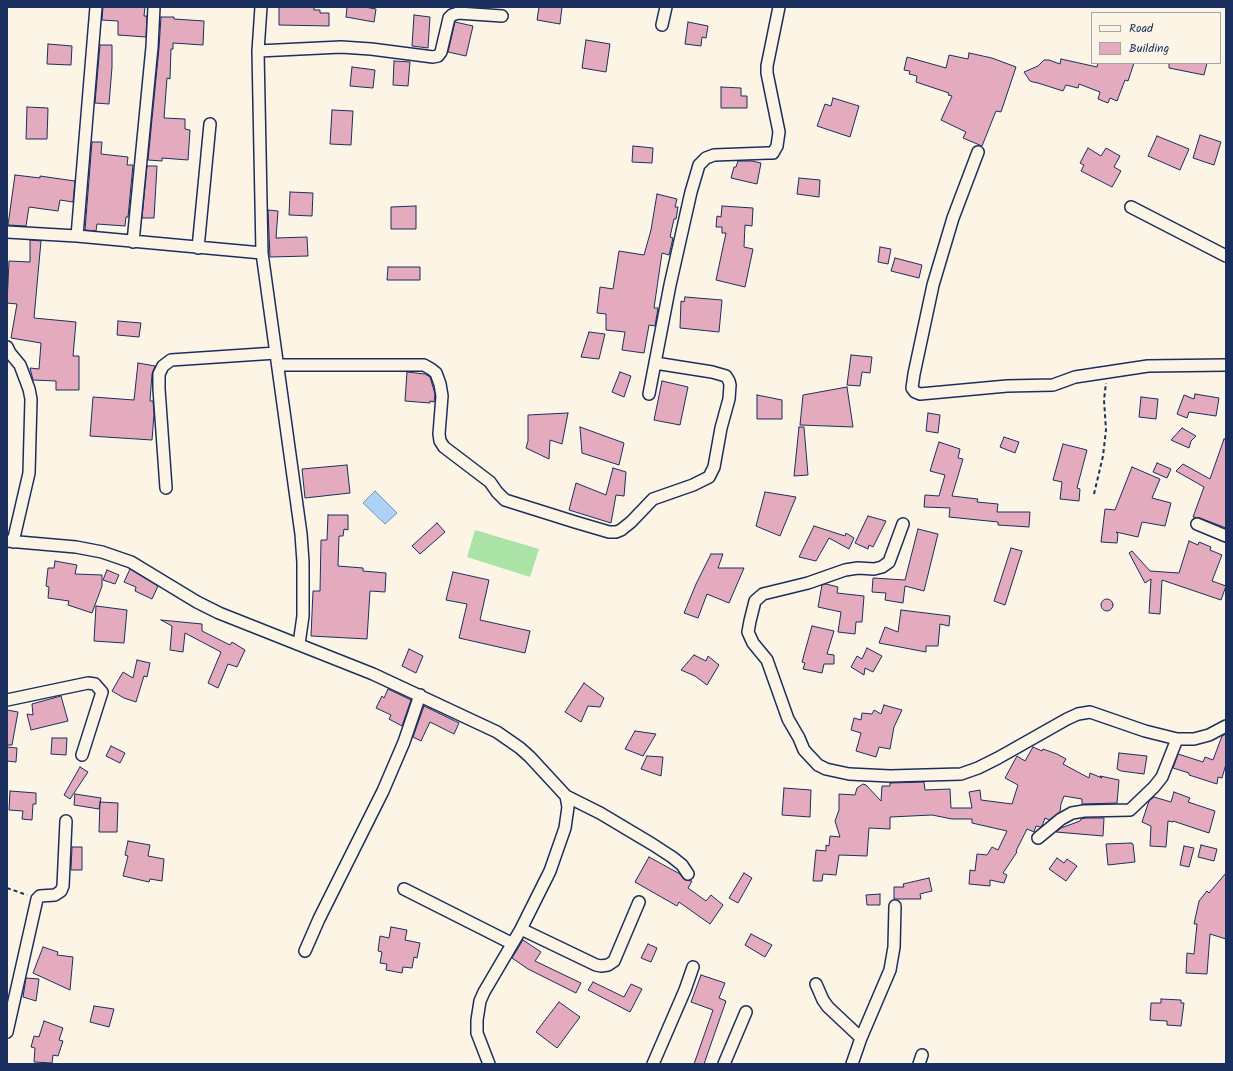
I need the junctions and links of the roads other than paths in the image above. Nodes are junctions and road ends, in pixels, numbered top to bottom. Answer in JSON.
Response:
{"nodes":[{"id":1,"x":96,"y":7,"type":"edge"},
{"id":2,"x":154,"y":7,"type":"edge"},
{"id":3,"x":261,"y":7,"type":"edge"},
{"id":4,"x":666,"y":7,"type":"edge"},
{"id":5,"x":779,"y":7,"type":"edge"},
{"id":6,"x":502,"y":16,"type":"dead end"},
{"id":7,"x":662,"y":25,"type":"dead end"},
{"id":8,"x":258,"y":51,"type":"junction"},
{"id":9,"x":210,"y":124,"type":"dead end"},
{"id":10,"x":978,"y":152,"type":"dead end"},
{"id":11,"x":1131,"y":207,"type":"dead end"},
{"id":12,"x":7,"y":232,"type":"edge"},
{"id":13,"x":77,"y":236,"type":"junction"},
{"id":14,"x":133,"y":242,"type":"junction"},
{"id":15,"x":198,"y":248,"type":"junction"},
{"id":16,"x":262,"y":253,"type":"junction"},
{"id":17,"x":1226,"y":256,"type":"edge"},
{"id":18,"x":7,"y":347,"type":"edge"},
{"id":19,"x":276,"y":353,"type":"junction"},
{"id":20,"x":655,"y":363,"type":"junction"},
{"id":21,"x":278,"y":365,"type":"junction"},
{"id":22,"x":1226,"y":365,"type":"edge"},
{"id":23,"x":649,"y":394,"type":"dead end"},
{"id":24,"x":166,"y":488,"type":"dead end"},
{"id":25,"x":903,"y":524,"type":"dead end"},
{"id":26,"x":1197,"y":524,"type":"dead end"},
{"id":27,"x":1226,"y":536,"type":"edge"},
{"id":28,"x":10,"y":542,"type":"edge"},
{"id":29,"x":299,"y":644,"type":"junction"},
{"id":30,"x":420,"y":695,"type":"junction"},
{"id":31,"x":7,"y":700,"type":"edge"},
{"id":32,"x":1226,"y":726,"type":"edge"},
{"id":33,"x":1176,"y":738,"type":"junction"},
{"id":34,"x":82,"y":755,"type":"dead end"},
{"id":35,"x":566,"y":796,"type":"junction"},
{"id":36,"x":66,"y":821,"type":"dead end"},
{"id":37,"x":1038,"y":838,"type":"dead end"},
{"id":38,"x":688,"y":874,"type":"dead end"},
{"id":39,"x":404,"y":888,"type":"dead end"},
{"id":40,"x":640,"y":902,"type":"dead end"},
{"id":41,"x":895,"y":906,"type":"dead end"},
{"id":42,"x":521,"y":929,"type":"junction"},
{"id":43,"x":512,"y":943,"type":"junction"},
{"id":44,"x":305,"y":951,"type":"dead end"},
{"id":45,"x":693,"y":967,"type":"dead end"},
{"id":46,"x":816,"y":984,"type":"dead end"},
{"id":47,"x":746,"y":1012,"type":"dead end"},
{"id":48,"x":7,"y":1032,"type":"edge"},
{"id":49,"x":861,"y":1038,"type":"junction"},
{"id":50,"x":489,"y":1064,"type":"edge"},
{"id":51,"x":653,"y":1064,"type":"edge"},
{"id":52,"x":724,"y":1064,"type":"edge"},
{"id":53,"x":852,"y":1064,"type":"edge"}],
"edges":[{"from":1,"to":13,"type":"street"},
{"from":2,"to":14,"type":"street"},
{"from":3,"to":8,"type":"street"},
{"from":4,"to":7,"type":"street"},
{"from":5,"to":20,"type":"street"},
{"from":6,"to":8,"type":"street"},
{"from":8,"to":16,"type":"street"},
{"from":9,"to":15,"type":"street"},
{"from":10,"to":22,"type":"street"},
{"from":11,"to":17,"type":"street"},
{"from":12,"to":13,"type":"street"},
{"from":13,"to":14,"type":"street"},
{"from":14,"to":15,"type":"street"},
{"from":15,"to":16,"type":"street"},
{"from":16,"to":19,"type":"street"},
{"from":18,"to":28,"type":"street"},
{"from":19,"to":21,"type":"street"},
{"from":19,"to":24,"type":"street"},
{"from":20,"to":21,"type":"street"},
{"from":20,"to":23,"type":"street"},
{"from":21,"to":29,"type":"street"},
{"from":25,"to":33,"type":"street"},
{"from":26,"to":27,"type":"street"},
{"from":28,"to":29,"type":"street"},
{"from":29,"to":30,"type":"street"},
{"from":30,"to":35,"type":"street"},
{"from":30,"to":44,"type":"street"},
{"from":31,"to":34,"type":"street"},
{"from":32,"to":33,"type":"street"},
{"from":33,"to":37,"type":"street"},
{"from":35,"to":38,"type":"street"},
{"from":35,"to":42,"type":"street"},
{"from":36,"to":48,"type":"street"},
{"from":39,"to":43,"type":"street"},
{"from":40,"to":42,"type":"street"},
{"from":41,"to":49,"type":"street"},
{"from":42,"to":43,"type":"street"},
{"from":43,"to":50,"type":"street"},
{"from":45,"to":51,"type":"street"},
{"from":46,"to":49,"type":"street"},
{"from":47,"to":52,"type":"street"},
{"from":49,"to":53,"type":"street"}]}
